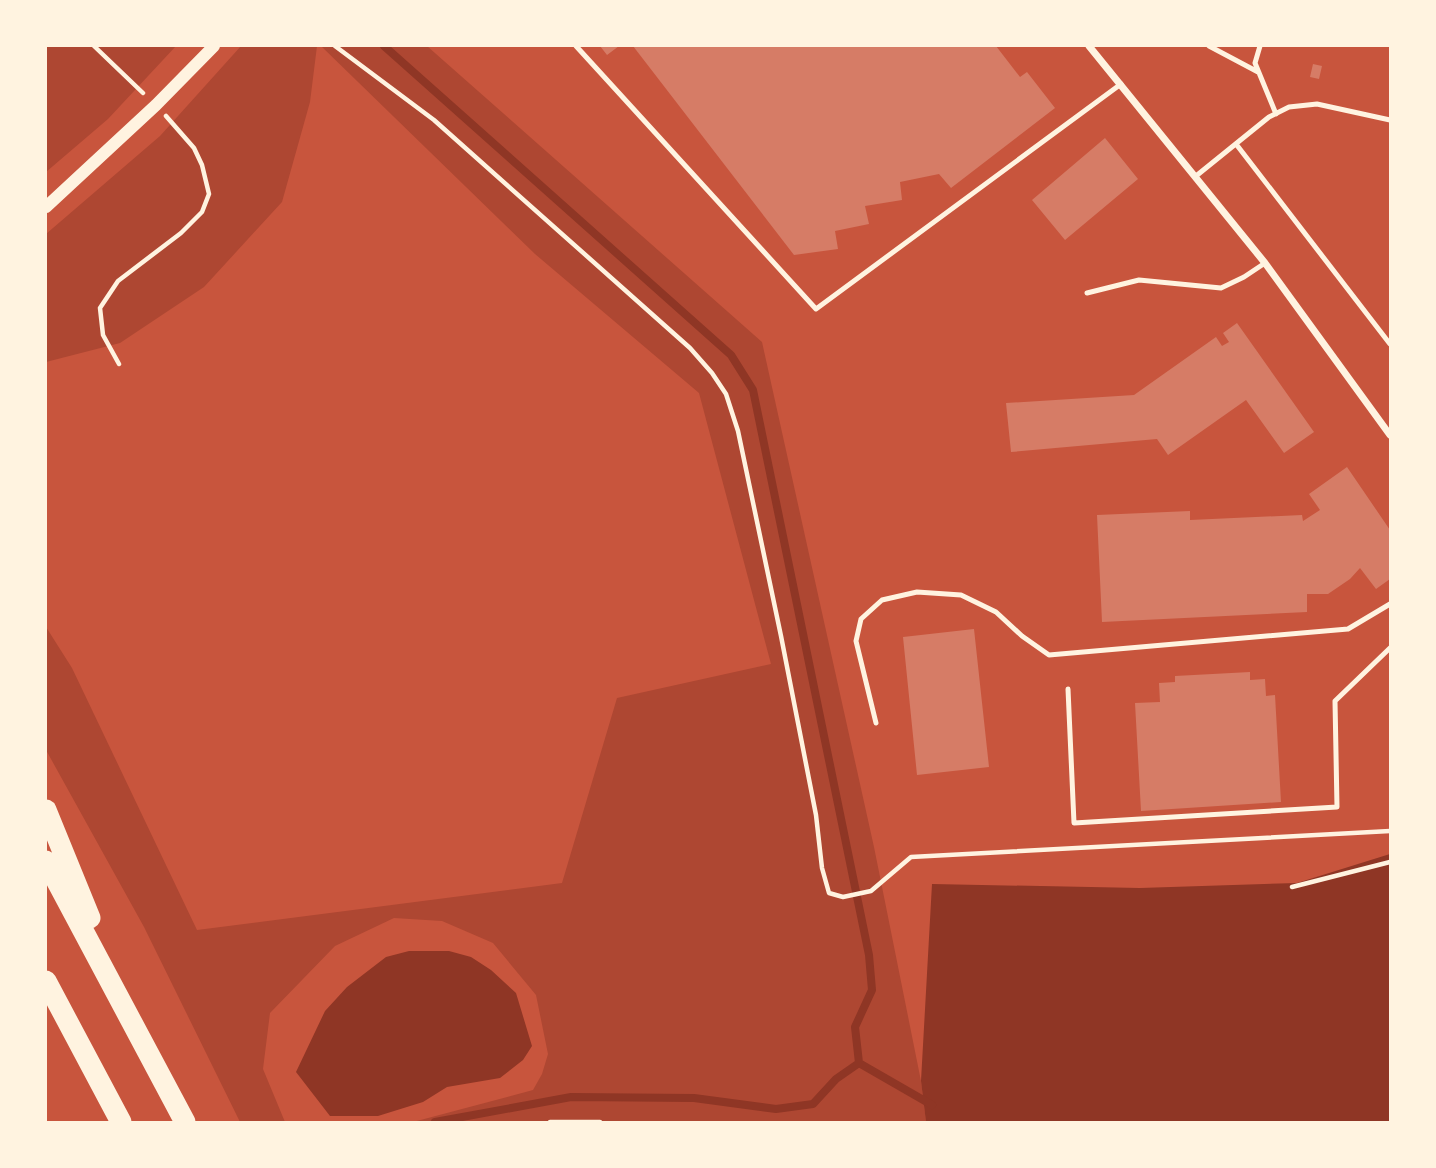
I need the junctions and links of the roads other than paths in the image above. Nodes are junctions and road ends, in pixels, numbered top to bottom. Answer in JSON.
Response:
{"nodes":[{"id":1,"x":214,"y":46,"type":"edge"},
{"id":2,"x":576,"y":46,"type":"edge"},
{"id":3,"x":1089,"y":46,"type":"edge"},
{"id":4,"x":1209,"y":46,"type":"edge"},
{"id":5,"x":1260,"y":46,"type":"edge"},
{"id":6,"x":1259,"y":73,"type":"junction"},
{"id":7,"x":1121,"y":84,"type":"junction"},
{"id":8,"x":1276,"y":114,"type":"junction"},
{"id":9,"x":1391,"y":120,"type":"edge"},
{"id":10,"x":1236,"y":144,"type":"junction"},
{"id":11,"x":1196,"y":176,"type":"junction"},
{"id":12,"x":46,"y":207,"type":"edge"},
{"id":13,"x":1265,"y":263,"type":"junction"},
{"id":14,"x":1087,"y":293,"type":"dead end"},
{"id":15,"x":1391,"y":344,"type":"edge"},
{"id":16,"x":1391,"y":435,"type":"edge"},
{"id":17,"x":1391,"y":604,"type":"edge"},
{"id":18,"x":1391,"y":648,"type":"edge"},
{"id":19,"x":1068,"y":689,"type":"dead end"},
{"id":20,"x":876,"y":723,"type":"dead end"},
{"id":21,"x":46,"y":810,"type":"edge"},
{"id":22,"x":46,"y":861,"type":"edge"},
{"id":23,"x":46,"y":981,"type":"edge"},
{"id":24,"x":143,"y":1042,"type":"junction"},
{"id":25,"x":121,"y":1122,"type":"edge"},
{"id":26,"x":185,"y":1122,"type":"edge"}],
"edges":[{"from":1,"to":12,"type":"street"},
{"from":2,"to":7,"type":"lane"},
{"from":3,"to":7,"type":"street"},
{"from":4,"to":6,"type":"lane"},
{"from":5,"to":6,"type":"lane"},
{"from":6,"to":8,"type":"lane"},
{"from":7,"to":11,"type":"street"},
{"from":8,"to":9,"type":"lane"},
{"from":8,"to":10,"type":"lane"},
{"from":10,"to":11,"type":"lane"},
{"from":10,"to":15,"type":"lane"},
{"from":11,"to":13,"type":"street"},
{"from":13,"to":14,"type":"lane"},
{"from":13,"to":16,"type":"street"},
{"from":17,"to":20,"type":"lane"},
{"from":18,"to":19,"type":"lane"},
{"from":21,"to":24,"type":"highway"},
{"from":22,"to":24,"type":"highway"},
{"from":23,"to":25,"type":"highway"},
{"from":24,"to":26,"type":"highway"}]}
